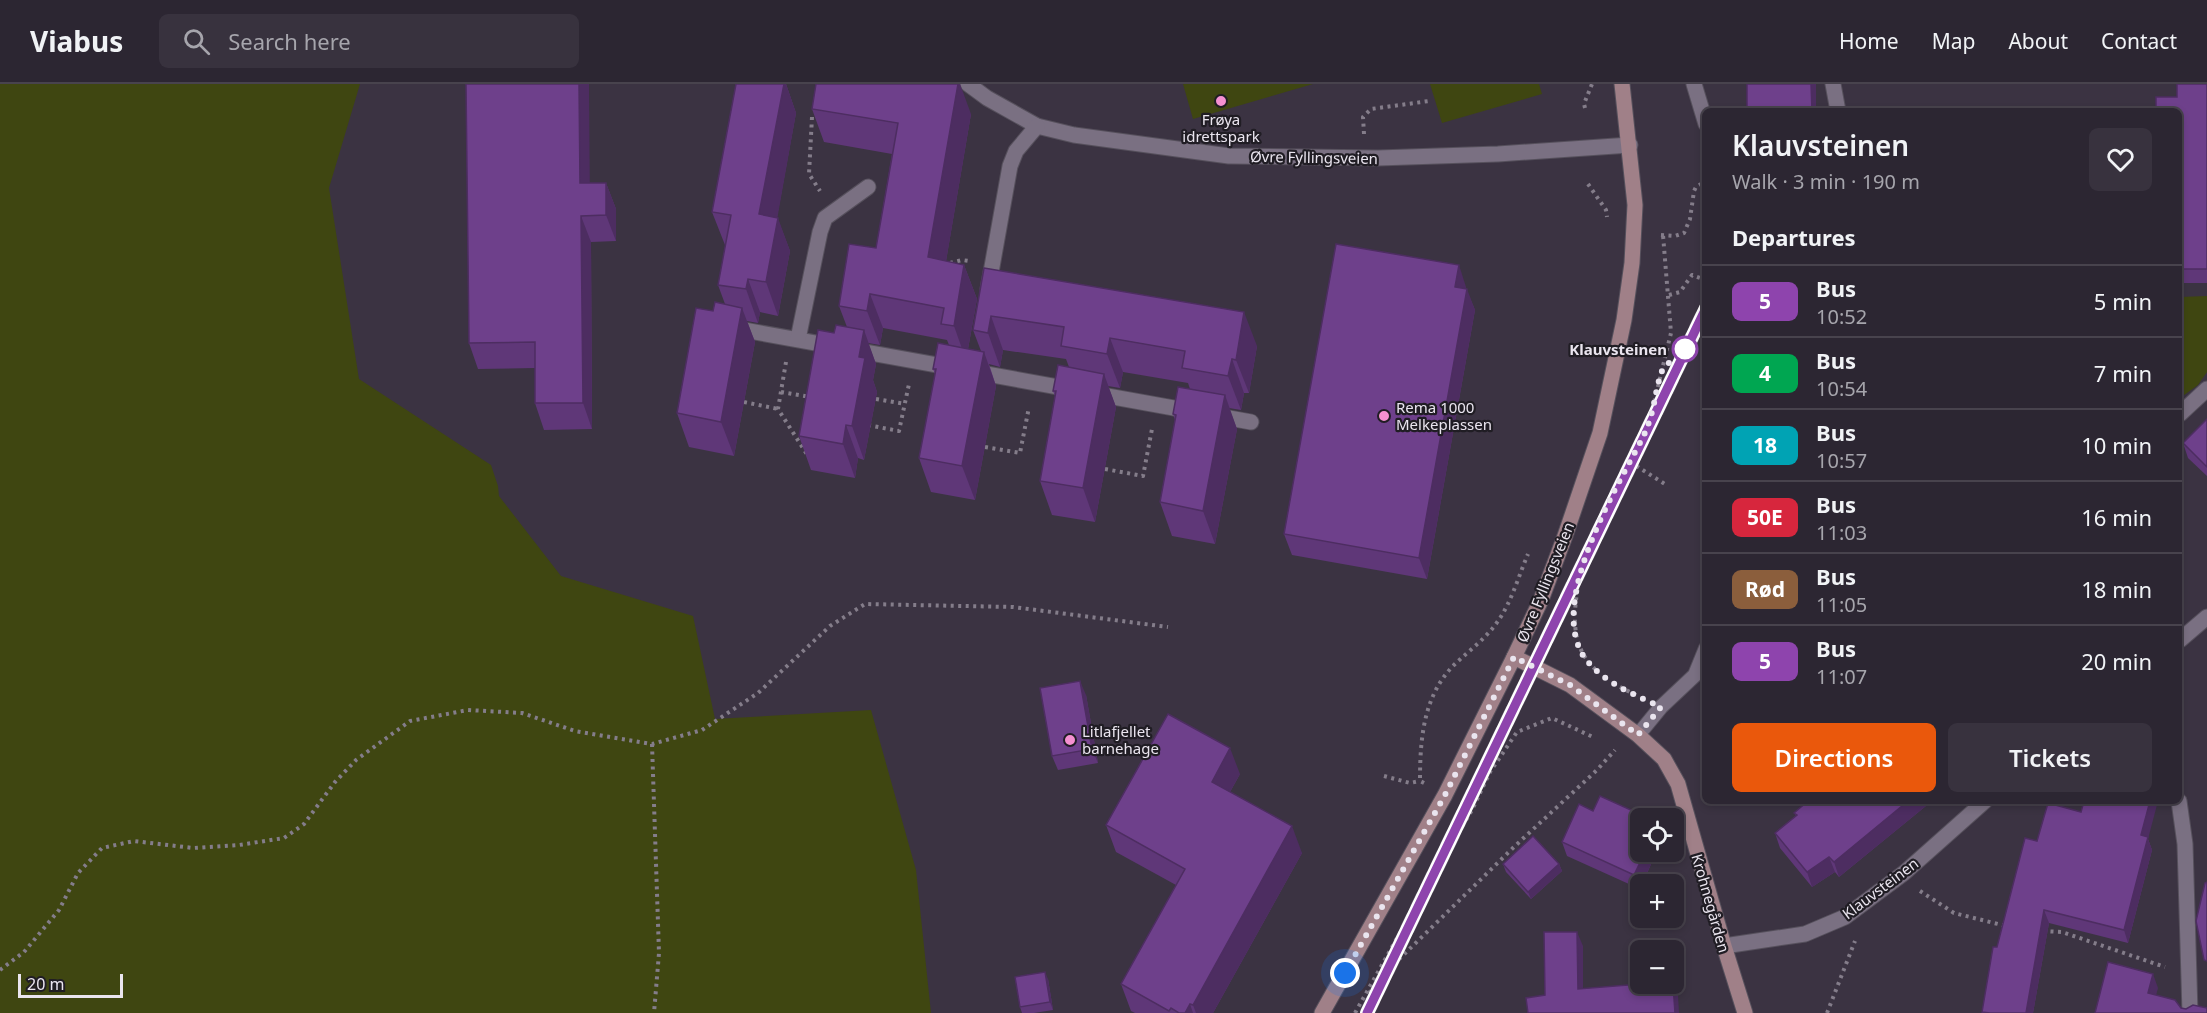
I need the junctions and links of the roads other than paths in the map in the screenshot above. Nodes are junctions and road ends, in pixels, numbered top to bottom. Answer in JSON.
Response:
{"nodes":[{"id":1,"x":968,"y":84,"type":"edge"},
{"id":2,"x":1622,"y":84,"type":"edge"},
{"id":3,"x":1694,"y":84,"type":"edge"},
{"id":4,"x":1833,"y":84,"type":"edge"},
{"id":5,"x":1837,"y":108,"type":"edge"},
{"id":6,"x":1702,"y":111,"type":"edge"},
{"id":7,"x":1037,"y":126,"type":"junction"},
{"id":8,"x":1630,"y":145,"type":"junction"},
{"id":9,"x":868,"y":187,"type":"dead end"},
{"id":10,"x":986,"y":300,"type":"edge"},
{"id":11,"x":733,"y":328,"type":"edge"},
{"id":12,"x":795,"y":339,"type":"junction"},
{"id":13,"x":2207,"y":389,"type":"edge"},
{"id":14,"x":2182,"y":412,"type":"edge"},
{"id":15,"x":1251,"y":422,"type":"dead end"},
{"id":16,"x":2207,"y":617,"type":"edge"},
{"id":17,"x":2182,"y":638,"type":"edge"},
{"id":18,"x":1514,"y":657,"type":"junction"},
{"id":19,"x":1702,"y":658,"type":"edge"},
{"id":20,"x":1638,"y":735,"type":"junction"},
{"id":21,"x":1981,"y":804,"type":"edge"},
{"id":22,"x":2179,"y":804,"type":"edge"},
{"id":23,"x":1724,"y":946,"type":"junction"},
{"id":24,"x":1322,"y":1013,"type":"edge"},
{"id":25,"x":1745,"y":1013,"type":"edge"},
{"id":26,"x":2190,"y":1013,"type":"edge"}],
"edges":[{"from":1,"to":7,"type":"street","name":"Øvre Fyllingsveien"},
{"from":2,"to":8,"type":"main road","name":"Øvre Fyllingsveien"},
{"from":3,"to":6,"type":"street"},
{"from":4,"to":5,"type":"street"},
{"from":7,"to":8,"type":"street","name":"Øvre Fyllingsveien"},
{"from":7,"to":10,"type":"street"},
{"from":8,"to":18,"type":"main road","name":"Øvre Fyllingsveien"},
{"from":9,"to":12,"type":"street"},
{"from":11,"to":12,"type":"street"},
{"from":12,"to":15,"type":"street"},
{"from":13,"to":14,"type":"street"},
{"from":16,"to":17,"type":"street"},
{"from":18,"to":20,"type":"main road","name":"Krohnegården"},
{"from":18,"to":24,"type":"main road","name":"Øvre Fyllingsveien"},
{"from":19,"to":20,"type":"lane"},
{"from":20,"to":23,"type":"main road","name":"Krohnegården"},
{"from":21,"to":23,"type":"street","name":"Klauvsteinen"},
{"from":22,"to":26,"type":"street"},
{"from":23,"to":25,"type":"main road","name":"Krohnegården"}]}
